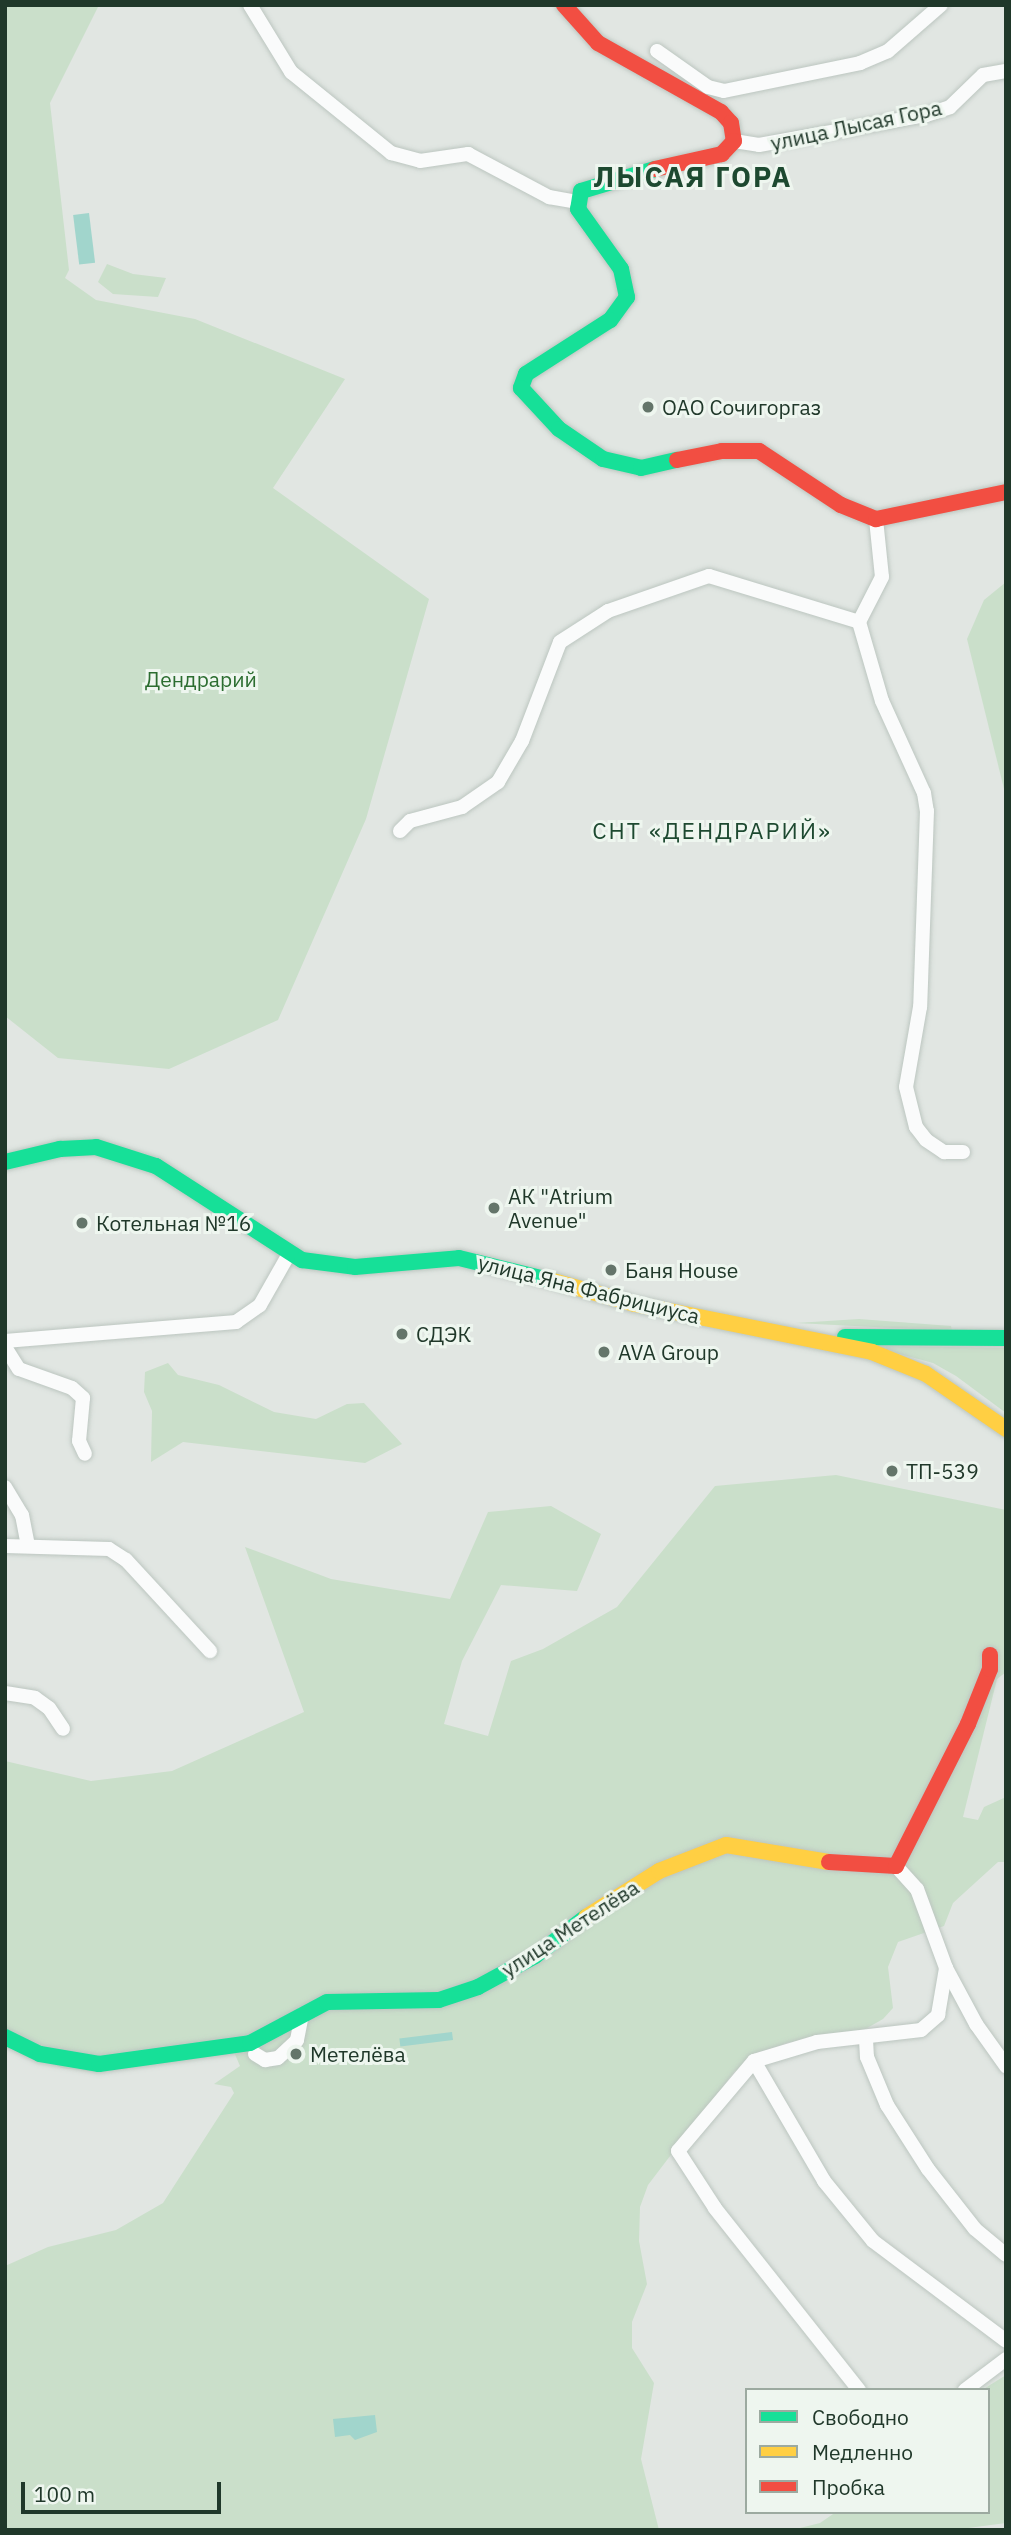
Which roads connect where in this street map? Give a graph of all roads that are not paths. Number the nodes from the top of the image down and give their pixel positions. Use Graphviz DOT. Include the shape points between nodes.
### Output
graph roads {
  1 [pos="250,5"];
  2 [pos="564,5"];
  3 [pos="941,5"];
  4 [pos="657,51"];
  5 [pos="1006,71"];
  6 [pos="734,141"];
  7 [pos="577,202"];
  8 [pos="1006,492"];
  9 [pos="876,519"];
  10 [pos="859,622"];
  11 [pos="400,831"];
  12 [pos="962,1152"];
  13 [pos="5,1162"];
  14 [pos="289,1254"];
  15 [pos="806,1336"];
  16 [pos="1006,1338"];
  17 [pos="5,1341"];
  18 [pos="5,1347"];
  19 [pos="1006,1429"];
  20 [pos="85,1454"];
  21 [pos="5,1488"];
  22 [pos="28,1545"];
  23 [pos="5,1546"];
  24 [pos="210,1651"];
  25 [pos="990,1655"];
  26 [pos="5,1693"];
  27 [pos="63,1729"];
  28 [pos="896,1866"];
  29 [pos="946,1968"];
  30 [pos="302,2014"];
  31 [pos="5,2037"];
  32 [pos="866,2039"];
  33 [pos="252,2048"];
  34 [pos="754,2061"];
  35 [pos="1006,2066"];
  36 [pos="1006,2255"];
  37 [pos="1006,2341"];
  38 [pos="1006,2359"];
  39 [pos="857,2388"];
  40 [pos="968,2388"];
  1 -- 7 [label="street" via="291,72 391,152 420,161 468,154 549,197"];
  2 -- 6 [label="street" via="598,43 722,112 731,123"];
  3 -- 4 [label="street" via="888,51 860,63 724,91 708,87"];
  5 -- 6 [label="street, улица Лысая Гора" via="983,75 950,107 926,115 759,145"];
  6 -- 7 [label="street" via="722,154 587,187"];
  7 -- 9 [label="street" via="621,269 628,297 610,320 522,380 523,393 559,429 603,459 625,467 641,468 722,451 759,451 841,505"];
  8 -- 9 [label="street"];
  9 -- 10 [label="street" via="883,577"];
  10 -- 11 [label="street" via="709,576 608,611 560,642 522,741 498,782 462,807 410,821"];
  10 -- 12 [label="street" via="882,701 928,810 920,1007 906,1087 909,1107 926,1140 944,1152"];
  13 -- 14 [label="street, улица Яна Фабрициуса" via="60,1149 96,1147 128,1154 219,1202"];
  14 -- 15 [label="street, улица Яна Фабрициуса" via="316,1263 355,1267 459,1258 635,1304"];
  14 -- 17 [label="street" via="261,1305 229,1324"];
  15 -- 16 [label="street, улица Яна Фабрициуса"];
  15 -- 19 [label="street, улица Яна Фабрициуса" via="872,1352 926,1374"];
  18 -- 20 [label="street" via="19,1369 72,1388 83,1398 79,1441"];
  21 -- 22 [label="street" via="22,1515"];
  22 -- 23 [label="street"];
  22 -- 24 [label="street" via="98,1546 118,1554"];
  25 -- 28 [label="street" via="990,1669 968,1724"];
  26 -- 27 [label="street" via="34,1698 49,1708"];
  28 -- 29 [label="street" via="917,1889"];
  28 -- 30 [label="street, улица Метелёва" via="802,1861 740,1846 714,1848 659,1871 610,1899 535,1955 478,1987 439,2000 327,2002"];
  29 -- 32 [label="street" via="940,2007 932,2022 921,2030"];
  29 -- 35 [label="street" via="976,2024"];
  30 -- 33 [label="street, улица Метелёва"];
  30 -- 33 [label="street" via="297,2040 278,2059 265,2060"];
  31 -- 33 [label="street" via="53,2058 99,2064"];
  32 -- 34 [label="street" via="817,2042"];
  32 -- 36 [label="street" via="867,2057 887,2105 951,2202"];
  34 -- 37 [label="street" via="824,2181 873,2241"];
  34 -- 39 [label="street" via="678,2151 715,2208"];
  38 -- 40 [label="street"];
}
